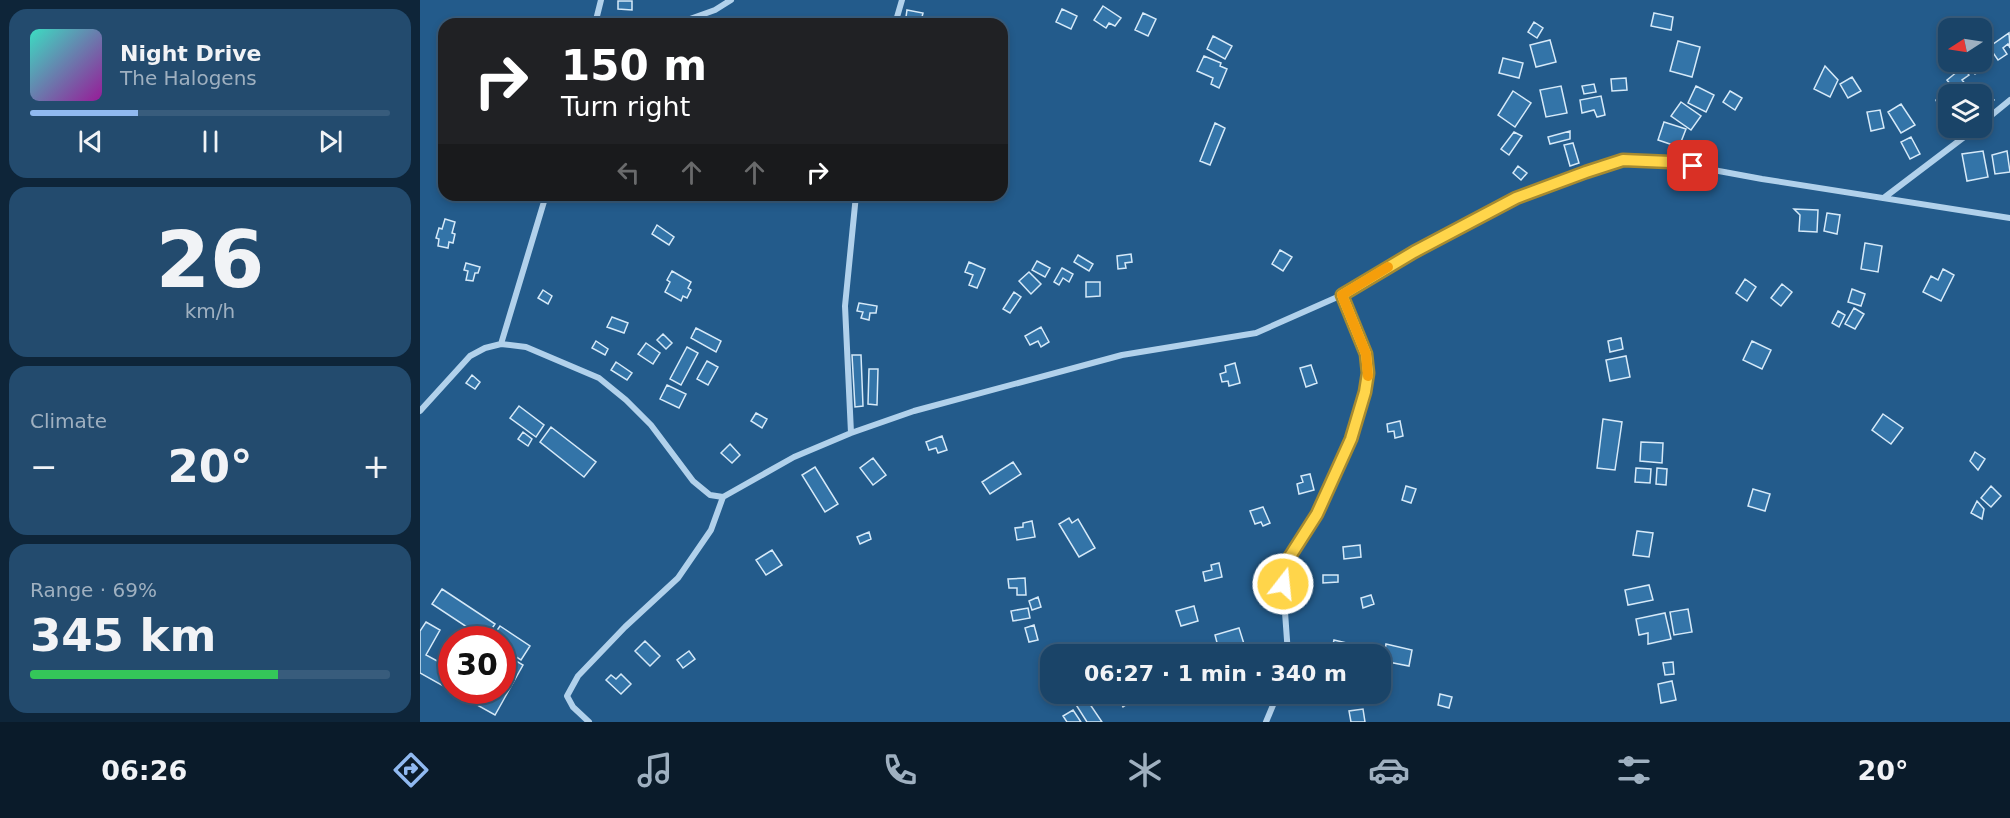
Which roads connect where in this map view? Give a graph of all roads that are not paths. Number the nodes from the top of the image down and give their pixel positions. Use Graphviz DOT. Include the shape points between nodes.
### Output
graph roads {
  1 [pos="601,0"];
  2 [pos="731,0"];
  3 [pos="902,0"];
  4 [pos="596,18"];
  5 [pos="693,18"];
  6 [pos="897,18"];
  7 [pos="2010,100"];
  8 [pos="1992,115"];
  9 [pos="1963,138"];
  10 [pos="1885,197"];
  11 [pos="544,201"];
  12 [pos="855,201"];
  13 [pos="2010,218"];
  14 [pos="1342,295"];
  15 [pos="501,344"];
  16 [pos="420,411"];
  17 [pos="851,433"];
  18 [pos="723,497"];
  19 [pos="1287,644"];
  20 [pos="1273,704"];
  21 [pos="589,722"];
  22 [pos="1266,722"];
  1 -- 4 [label="street"];
  2 -- 5 [label="street"];
  3 -- 6 [label="street"];
  7 -- 8 [label="street"];
  9 -- 10 [label="street"];
  10 -- 13 [label="street"];
  10 -- 14 [label="street" via="1670,162 1623,160 1516,198"];
  11 -- 15 [label="street"];
  12 -- 17 [label="street" via="845,306"];
  14 -- 17 [label="street" via="1256,333 1122,355 914,411"];
  14 -- 19 [label="street" via="1366,354 1368,373 1351,439 1317,514 1287,561 1283,584"];
  15 -- 16 [label="street" via="470,356"];
  15 -- 18 [label="street" via="526,347 599,378 651,425 693,481 710,495"];
  17 -- 18 [label="street" via="794,457"];
  18 -- 21 [label="street" via="711,530 678,578 578,676 567,696"];
  20 -- 22 [label="street"];
}
